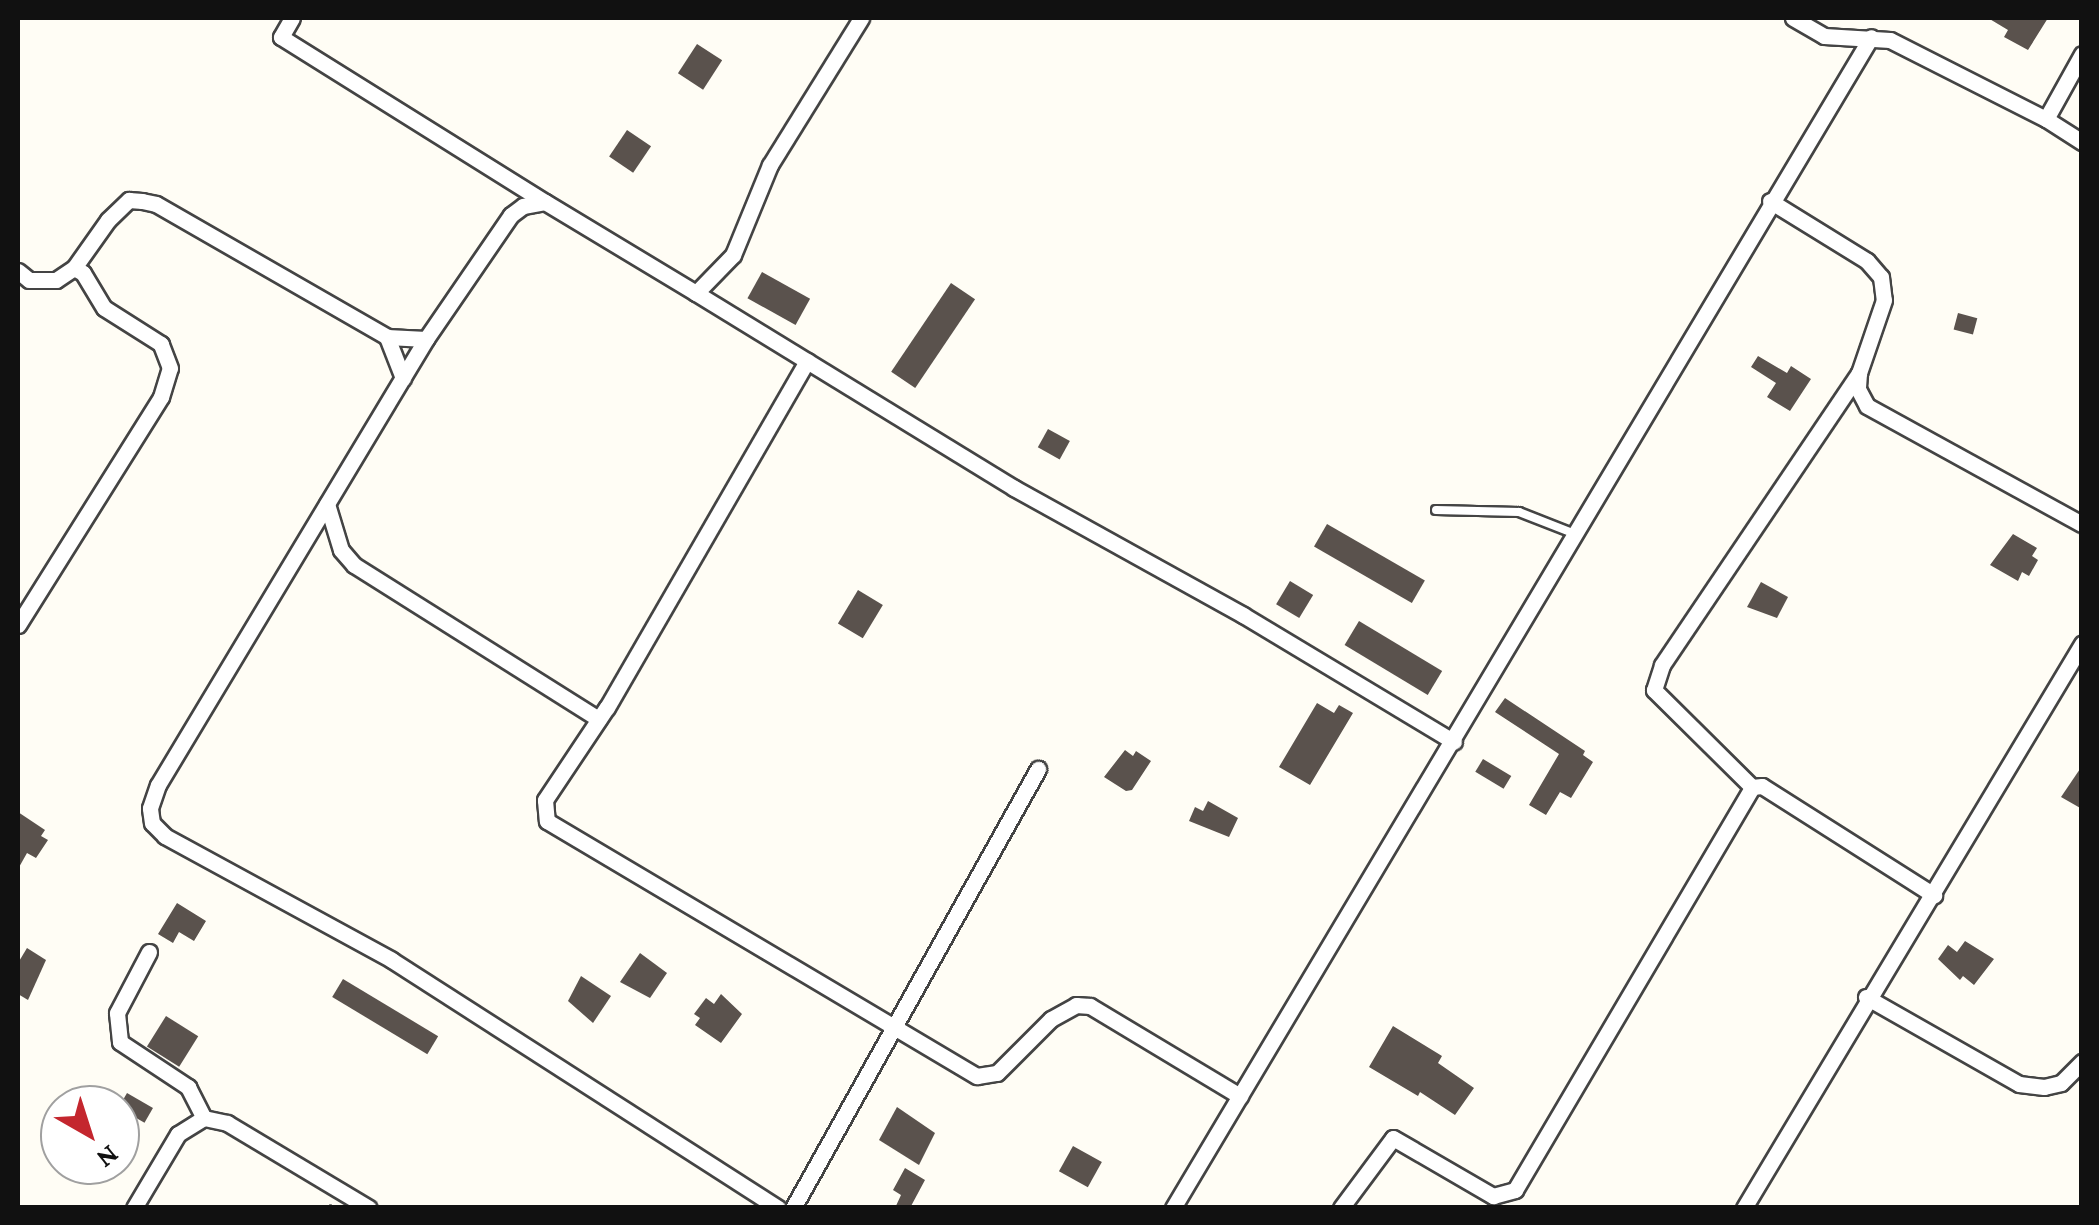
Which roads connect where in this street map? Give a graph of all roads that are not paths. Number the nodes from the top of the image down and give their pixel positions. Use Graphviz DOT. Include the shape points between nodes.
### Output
graph roads {
  1 [pos="292,18"];
  2 [pos="861,18"];
  3 [pos="1793,18"];
  4 [pos="1871,37"];
  5 [pos="2082,54"];
  6 [pos="2046,119"];
  7 [pos="2082,142"];
  8 [pos="545,202"];
  9 [pos="1770,202"];
  10 [pos="74,268"];
  11 [pos="18,271"];
  12 [pos="696,293"];
  13 [pos="387,337"];
  14 [pos="426,339"];
  15 [pos="807,360"];
  16 [pos="1859,373"];
  17 [pos="403,378"];
  18 [pos="327,504"];
  19 [pos="1436,510"];
  20 [pos="2082,524"];
  21 [pos="1575,534"];
  22 [pos="18,625"];
  23 [pos="2082,644"];
  24 [pos="599,718"];
  25 [pos="1454,742"];
  26 [pos="1038,769"];
  27 [pos="1752,786"];
  28 [pos="1934,894"];
  29 [pos="149,952"];
  30 [pos="1866,997"];
  31 [pos="892,1029"];
  32 [pos="2082,1062"];
  33 [pos="1240,1096"];
  34 [pos="204,1118"];
  35 [pos="134,1208"];
  36 [pos="369,1208"];
  37 [pos="778,1208"];
  38 [pos="792,1208"];
  39 [pos="1174,1208"];
  40 [pos="1341,1208"];
  41 [pos="1744,1208"];
  1 -- 8 [label="street" via="281,38"];
  2 -- 12 [label="street" via="770,166 733,255"];
  3 -- 4 [label="street" via="1824,36"];
  4 -- 6 [label="street" via="1890,40"];
  4 -- 9 [label="street"];
  5 -- 6 [label="street"];
  6 -- 7 [label="street"];
  8 -- 12 [label="street"];
  8 -- 14 [label="street" via="510,215"];
  9 -- 16 [label="street" via="1867,262 1881,278 1884,300"];
  9 -- 21 [label="street"];
  10 -- 11 [label="street" via="56,280 30,280"];
  10 -- 13 [label="street" via="128,200 156,204"];
  10 -- 22 [label="street" via="104,308 161,344 170,368 161,398"];
  12 -- 15 [label="street"];
  13 -- 14 [label="street"];
  13 -- 17 [label="street"];
  14 -- 17 [label="street"];
  15 -- 24 [label="street"];
  15 -- 25 [label="street"];
  16 -- 20 [label="street" via="1867,406"];
  16 -- 27 [label="street" via="1662,665 1654,690"];
  17 -- 18 [label="street"];
  18 -- 24 [label="street" via="341,550 354,565"];
  18 -- 37 [label="street" via="158,785 152,823 392,960"];
  19 -- 21 [label="lane" via="1520,512"];
  21 -- 25 [label="street"];
  23 -- 28 [label="street"];
  24 -- 31 [label="street" via="545,800 547,821"];
  25 -- 33 [label="street"];
  26 -- 31 [label="street"];
  27 -- 28 [label="street" via="1762,786"];
  27 -- 40 [label="street" via="1515,1190 1493,1196 1393,1138"];
  28 -- 30 [label="street"];
  29 -- 34 [label="street" via="117,1013 120,1042 188,1086"];
  30 -- 32 [label="street" via="2019,1084 2061,1083"];
  30 -- 41 [label="street"];
  31 -- 33 [label="street" via="986,1076 1051,1019 1076,1005 1090,1006"];
  31 -- 38 [label="street"];
  33 -- 39 [label="street"];
  34 -- 35 [label="street" via="178,1134"];
  34 -- 36 [label="street" via="228,1123"];
}
